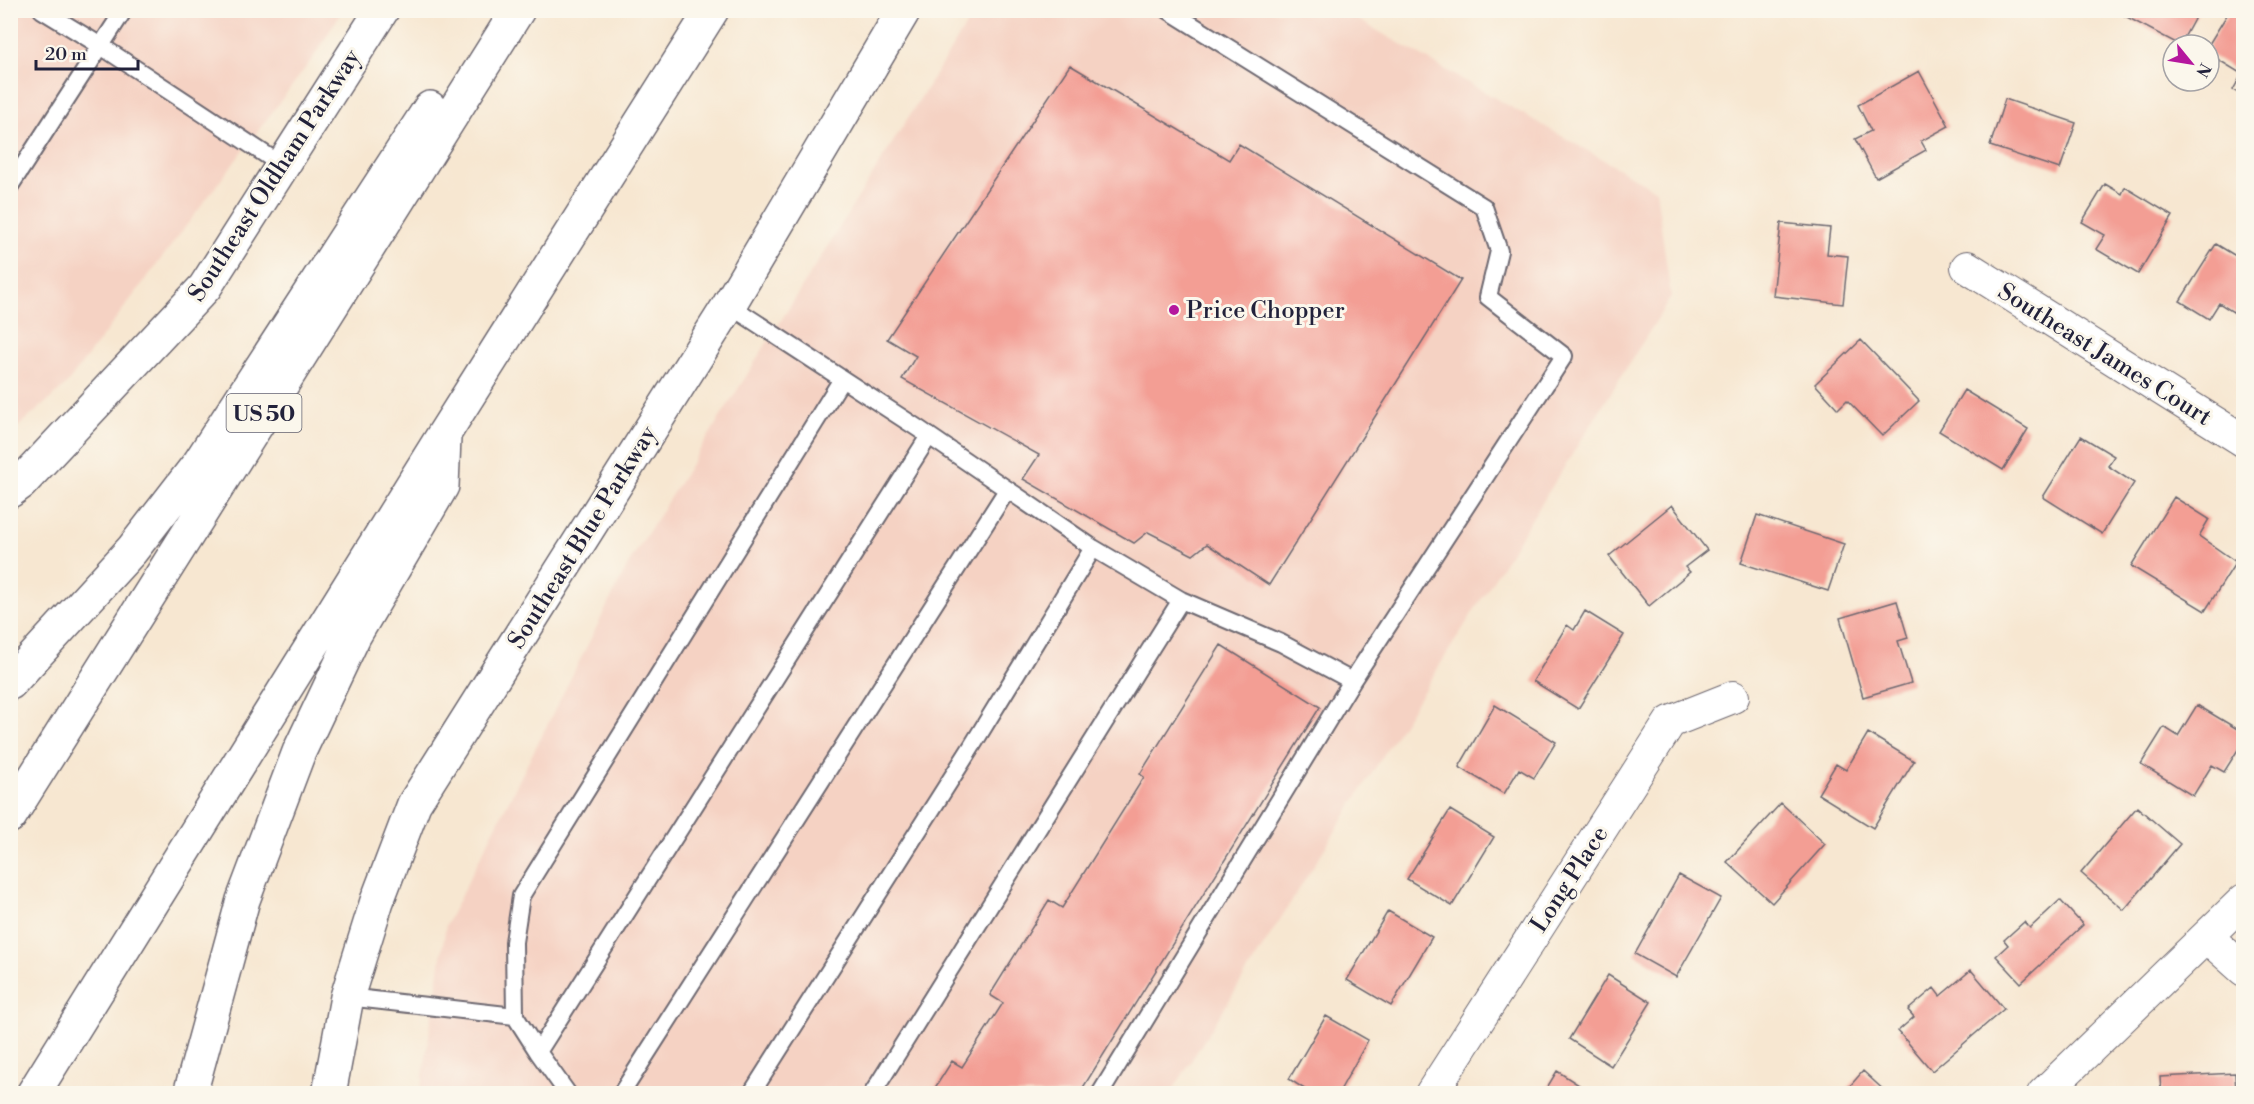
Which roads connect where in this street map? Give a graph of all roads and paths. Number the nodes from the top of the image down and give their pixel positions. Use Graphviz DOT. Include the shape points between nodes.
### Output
graph roads {
  1 [pos="42,10"];
  2 [pos="124,10"];
  3 [pos="382,10"];
  4 [pos="494,10"];
  5 [pos="518,10"];
  6 [pos="712,10"];
  7 [pos="904,10"];
  8 [pos="1168,10"];
  9 [pos="101,46"];
  10 [pos="283,166"];
  11 [pos="10,186"];
  12 [pos="1967,267"];
  13 [pos="729,305"];
  14 [pos="842,379"];
  15 [pos="444,434"];
  16 [pos="929,436"];
  17 [pos="2244,441"];
  18 [pos="1007,490"];
  19 [pos="10,491"];
  20 [pos="1093,548"];
  21 [pos="1181,600"];
  22 [pos="1352,681"];
  23 [pos="10,683"];
  24 [pos="1732,697"];
  25 [pos="10,816"];
  26 [pos="2244,900"];
  27 [pos="2207,937"];
  28 [pos="2244,970"];
  29 [pos="347,997"];
  30 [pos="515,1016"];
  31 [pos="538,1052"];
  32 [pos="33,1094"];
  33 [pos="190,1094"];
  34 [pos="329,1094"];
  35 [pos="568,1094"];
  36 [pos="621,1094"];
  37 [pos="751,1094"];
  38 [pos="872,1094"];
  39 [pos="1100,1094"];
  40 [pos="1431,1094"];
  41 [pos="2043,1094"];
  1 -- 9 [label="lane"];
  2 -- 9 [label="lane"];
  3 -- 10 [label="main road, Southeast Oldham Parkway"];
  4 -- 23 [label="main road" via="200,462 132,550"];
  5 -- 25 [label="main road, US 50"];
  6 -- 15 [label="main road"];
  7 -- 13 [label="main road, Southeast Blue Parkway"];
  8 -- 22 [label="lane" via="1484,207 1499,251 1488,297 1564,356"];
  9 -- 10 [label="lane"];
  9 -- 11 [label="lane"];
  10 -- 19 [label="main road, Southeast Oldham Parkway" via="206,287"];
  12 -- 17 [label="street, Southeast James Court"];
  13 -- 14 [label="lane"];
  13 -- 29 [label="main road, Southeast Blue Parkway" via="414,804 377,901"];
  14 -- 16 [label="lane"];
  14 -- 30 [label="lane" via="521,896 514,942"];
  15 -- 32 [label="main road"];
  15 -- 33 [label="main road" via="442,486 354,636 299,752 243,900"];
  16 -- 18 [label="lane"];
  16 -- 31 [label="lane"];
  18 -- 20 [label="lane"];
  18 -- 36 [label="lane"];
  20 -- 21 [label="lane"];
  20 -- 37 [label="lane"];
  21 -- 22 [label="lane" via="1281,643"];
  21 -- 38 [label="lane"];
  22 -- 39 [label="lane"];
  24 -- 40 [label="street, Long Place" via="1670,722"];
  26 -- 27 [label="street"];
  27 -- 28 [label="street"];
  27 -- 41 [label="street"];
  29 -- 30 [label="lane"];
  29 -- 34 [label="main road, Southeast Blue Parkway"];
  30 -- 31 [label="lane"];
  31 -- 35 [label="lane"];
}
